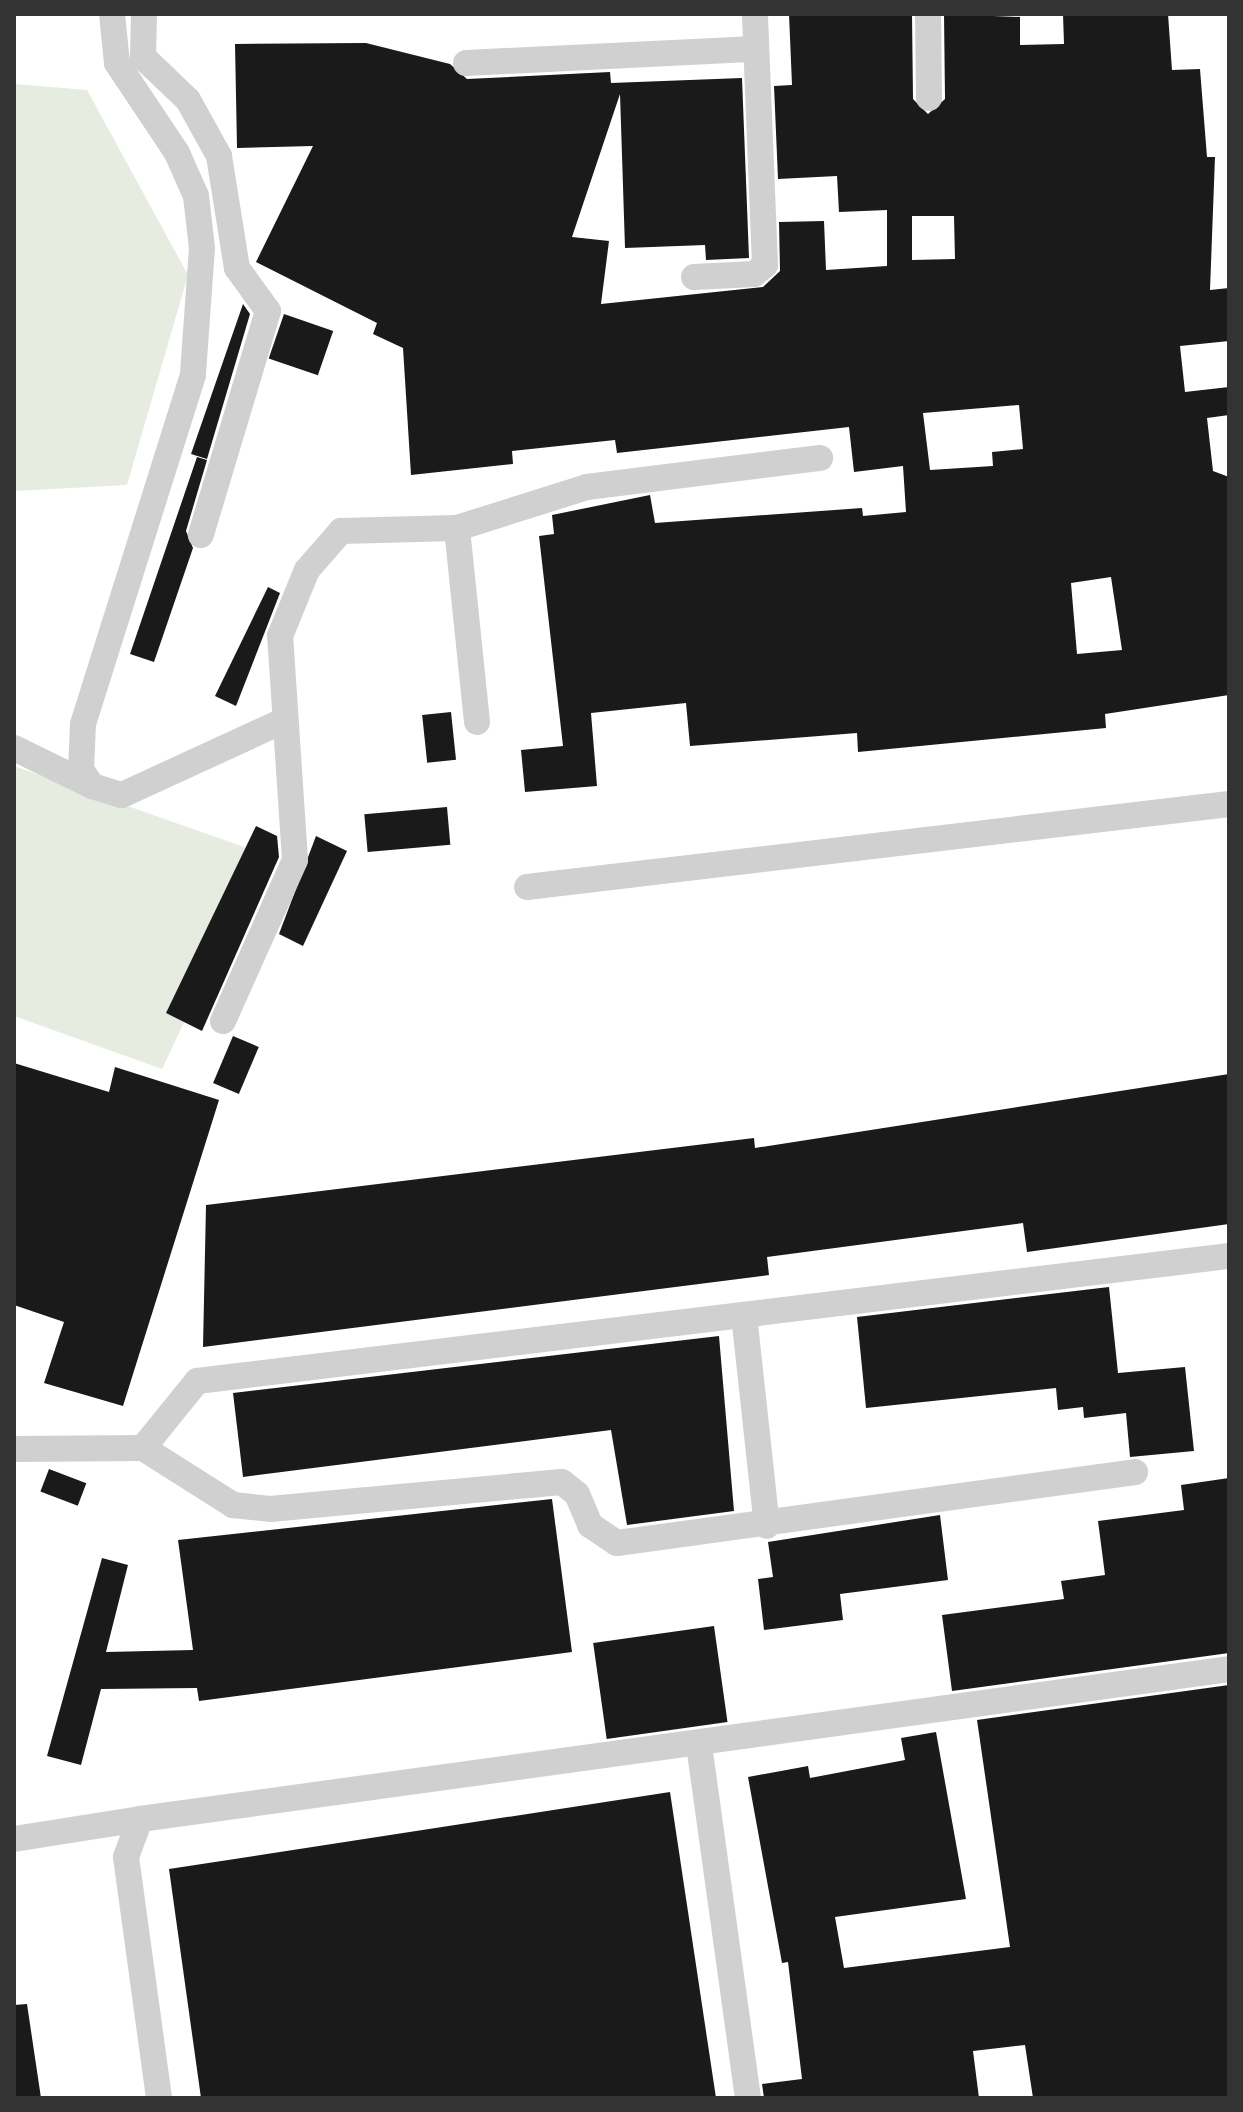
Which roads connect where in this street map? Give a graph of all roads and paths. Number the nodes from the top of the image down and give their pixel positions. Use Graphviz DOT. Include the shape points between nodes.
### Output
graph roads {
  1 [pos="112,14"];
  2 [pos="144,14"];
  3 [pos="755,14"];
  4 [pos="928,14"];
  5 [pos="755,49"];
  6 [pos="466,63"];
  7 [pos="929,98"];
  8 [pos="694,277"];
  9 [pos="820,458"];
  10 [pos="457,528"];
  11 [pos="201,535"];
  12 [pos="285,720"];
  13 [pos="477,722"];
  14 [pos="14,748"];
  15 [pos="92,786"];
  16 [pos="1229,804"];
  17 [pos="527,887"];
  18 [pos="223,1021"];
  19 [pos="1229,1256"];
  20 [pos="744,1315"];
  21 [pos="143,1448"];
  22 [pos="14,1449"];
  23 [pos="1135,1472"];
  24 [pos="767,1526"];
  25 [pos="1229,1669"];
  26 [pos="699,1745"];
  27 [pos="140,1819"];
  28 [pos="14,1839"];
  29 [pos="159,2098"];
  30 [pos="748,2098"];
  1 -- 15 [label="street" via="117,63 177,153 196,196 202,248 193,375 83,724 81,770"];
  2 -- 11 [label="street" via="143,57 188,100 219,156 237,268 268,311"];
  3 -- 5 [label="street"];
  4 -- 7 [label="street"];
  5 -- 6 [label="street"];
  5 -- 8 [label="street" via="765,265 754,274"];
  9 -- 10 [label="street" via="587,487"];
  10 -- 12 [label="street" via="341,531 307,570 280,636"];
  10 -- 13 [label="street"];
  12 -- 15 [label="street" via="122,795"];
  12 -- 18 [label="street" via="295,860"];
  14 -- 15 [label="street"];
  16 -- 17 [label="street"];
  19 -- 20 [label="street"];
  20 -- 21 [label="street" via="197,1381"];
  20 -- 24 [label="street"];
  21 -- 22 [label="street"];
  21 -- 24 [label="street" via="233,1505 270,1509 562,1482 577,1494 590,1525 617,1543"];
  23 -- 24 [label="street"];
  25 -- 26 [label="street"];
  26 -- 27 [label="street"];
  26 -- 30 [label="street"];
  27 -- 28 [label="street"];
  27 -- 29 [label="street" via="126,1857"];
}
